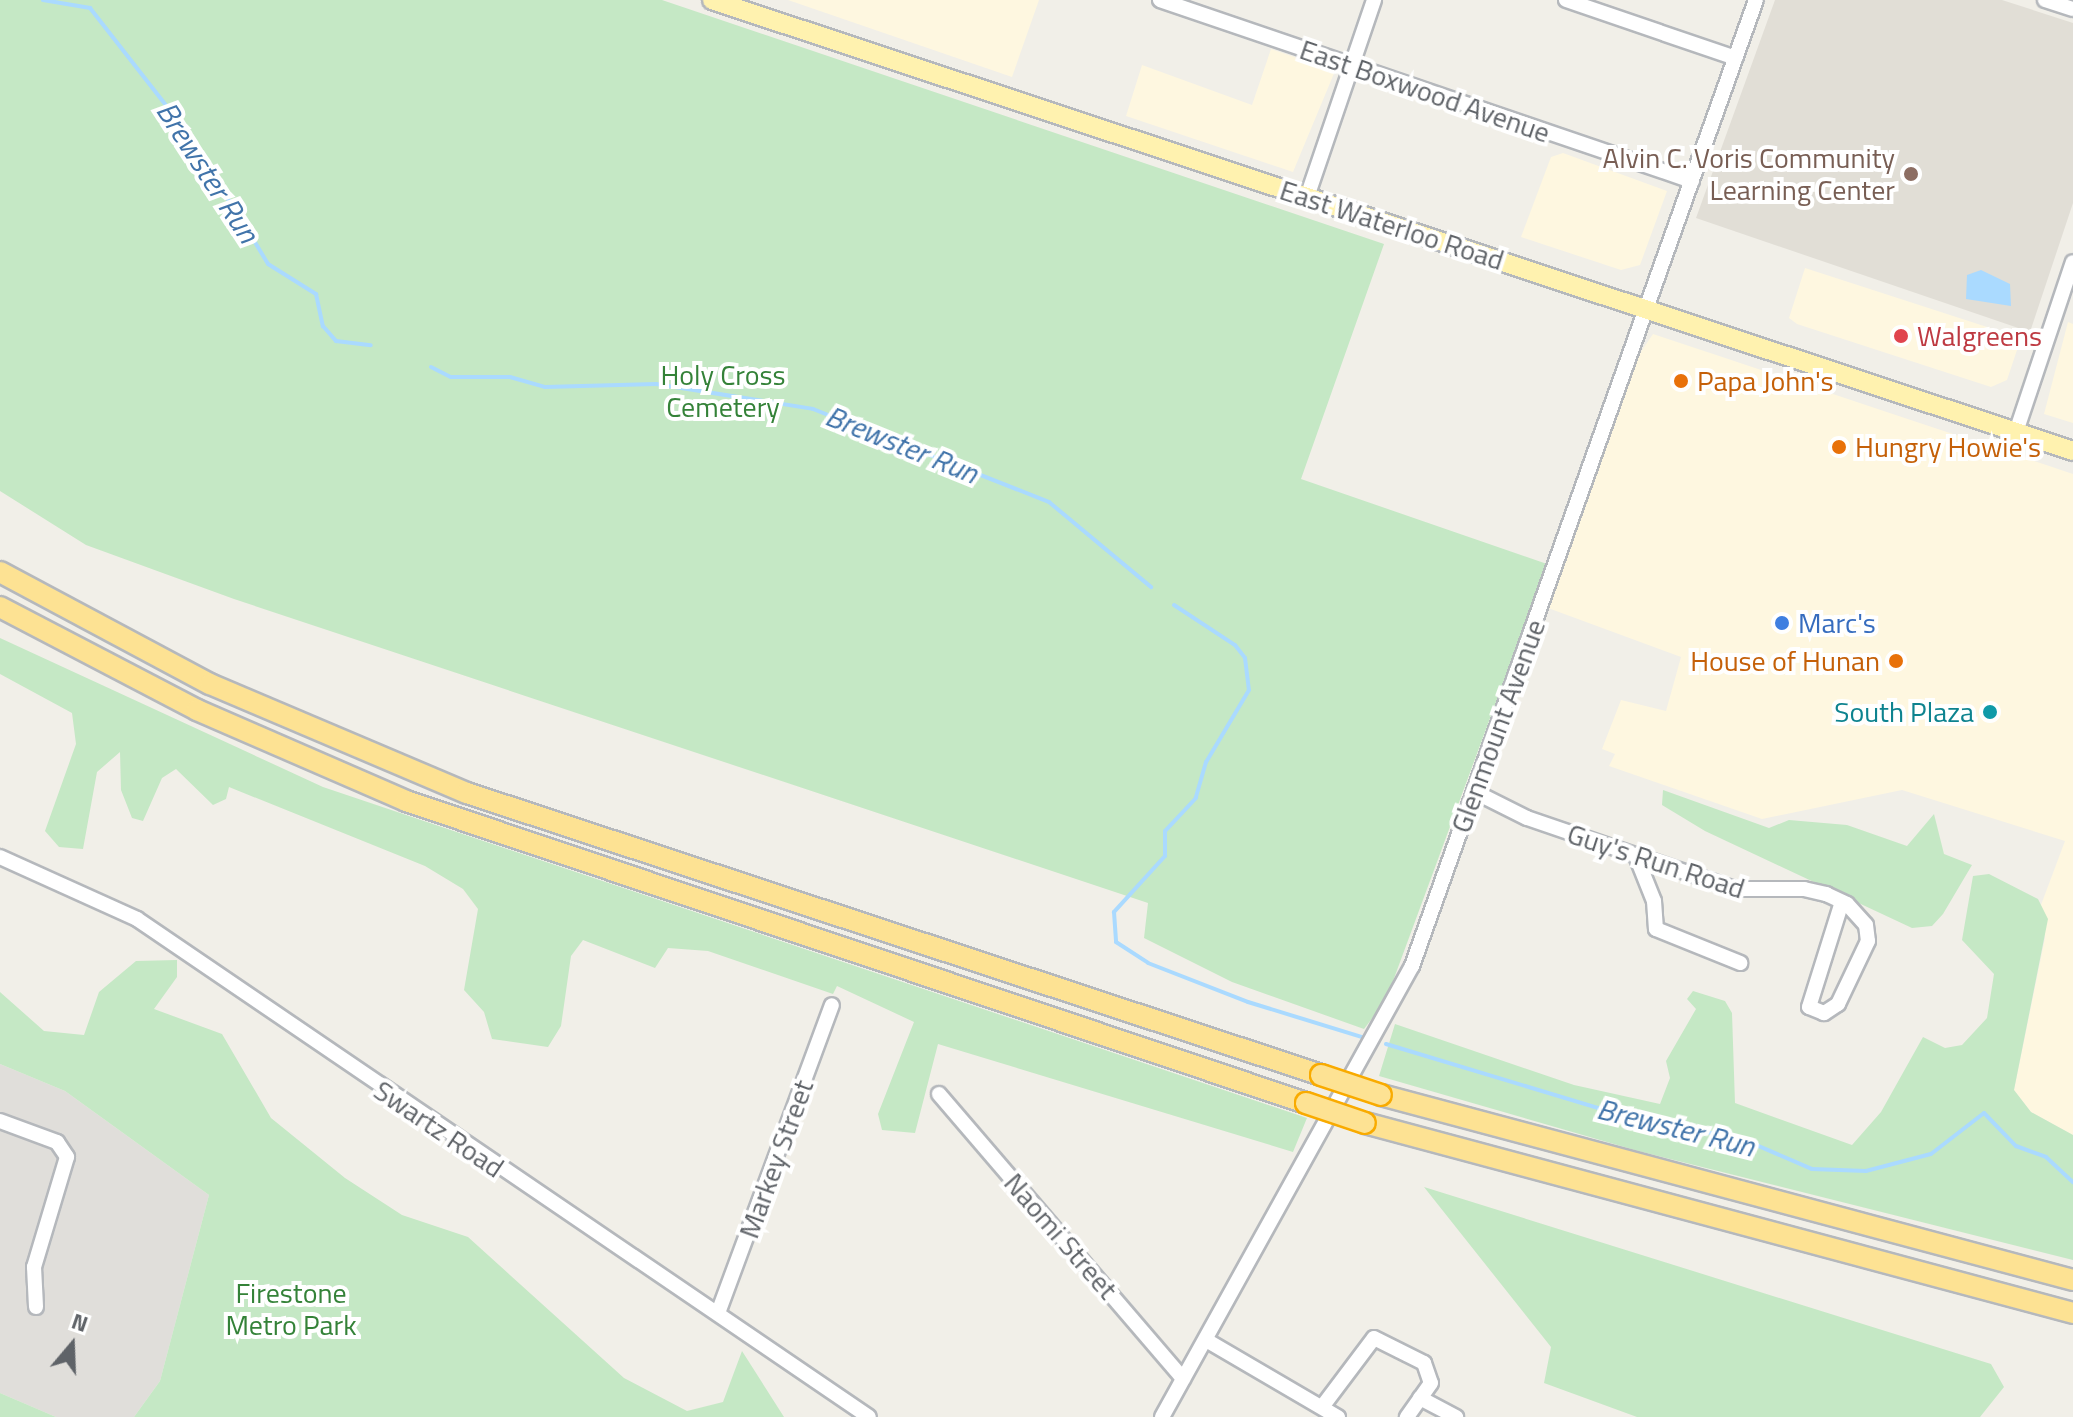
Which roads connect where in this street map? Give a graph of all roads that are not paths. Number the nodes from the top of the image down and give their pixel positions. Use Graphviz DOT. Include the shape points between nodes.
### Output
graph roads {
  1 [pos="712,0"];
  2 [pos="1160,0"];
  3 [pos="1374,0"];
  4 [pos="1566,0"];
  5 [pos="1756,0"];
  6 [pos="2045,0"];
  7 [pos="2073,9"];
  8 [pos="1735,58"];
  9 [pos="1352,67"];
  10 [pos="1692,181"];
  11 [pos="1307,197"];
  12 [pos="2073,262"];
  13 [pos="1647,309"];
  14 [pos="2016,432"];
  15 [pos="2073,451"];
  16 [pos="0,572"];
  17 [pos="0,607"];
  18 [pos="1475,792"];
  19 [pos="1636,856"];
  20 [pos="0,857"];
  21 [pos="1842,902"];
  22 [pos="1740,963"];
  23 [pos="832,1005"];
  24 [pos="939,1094"];
  25 [pos="0,1121"];
  26 [pos="2073,1280"];
  27 [pos="36,1307"];
  28 [pos="718,1313"];
  29 [pos="2073,1313"];
  30 [pos="1206,1340"];
  31 [pos="1183,1379"];
  32 [pos="1420,1398"];
  33 [pos="1322,1407"];
  34 [pos="869,1417"];
  35 [pos="1162,1417"];
  36 [pos="1338,1417"];
  37 [pos="1407,1417"];
  38 [pos="1456,1417"];
  1 -- 11 [label="main road, East Waterloo Road"];
  2 -- 9 [label="street, East Boxwood Avenue"];
  3 -- 9 [label="street"];
  4 -- 8 [label="street"];
  5 -- 8 [label="street, Glenmount Avenue"];
  6 -- 7 [label="street"];
  8 -- 10 [label="street, Glenmount Avenue"];
  9 -- 10 [label="street, East Boxwood Avenue"];
  9 -- 11 [label="street"];
  10 -- 13 [label="street, Glenmount Avenue"];
  11 -- 13 [label="main road, East Waterloo Road"];
  12 -- 14 [label="street"];
  13 -- 14 [label="main road, East Waterloo Road"];
  13 -- 18 [label="street, Glenmount Avenue"];
  14 -- 15 [label="main road, East Waterloo Road"];
  16 -- 26 [label="highway, bridge" via="210,684 467,793 1381,1095"];
  17 -- 29 [label="highway, bridge" via="197,710 406,801 1365,1123"];
  18 -- 19 [label="street, Guy's Run Road"];
  18 -- 30 [label="street, Glenmount Avenue" via="1424,936 1384,1026"];
  19 -- 21 [label="street, Guy's Run Road" via="1756,894 1804,889"];
  19 -- 22 [label="street" via="1654,901 1656,929"];
  20 -- 28 [label="street, Swartz Road" via="137,919"];
  21 -- 21 [label="street" via="1860,915 1868,941 1838,1004 1824,1013 1809,1007"];
  23 -- 28 [label="street, Markey Street"];
  24 -- 31 [label="street, Naomi Street"];
  25 -- 27 [label="street" via="57,1142 67,1157 34,1267"];
  28 -- 34 [label="street, Swartz Road"];
  30 -- 31 [label="street, Glenmount Avenue"];
  30 -- 33 [label="street"];
  31 -- 35 [label="street, Glenmount Avenue"];
  32 -- 33 [label="street" via="1431,1383 1424,1363 1374,1338"];
  32 -- 37 [label="street"];
  32 -- 38 [label="street"];
  33 -- 36 [label="street"];
}
